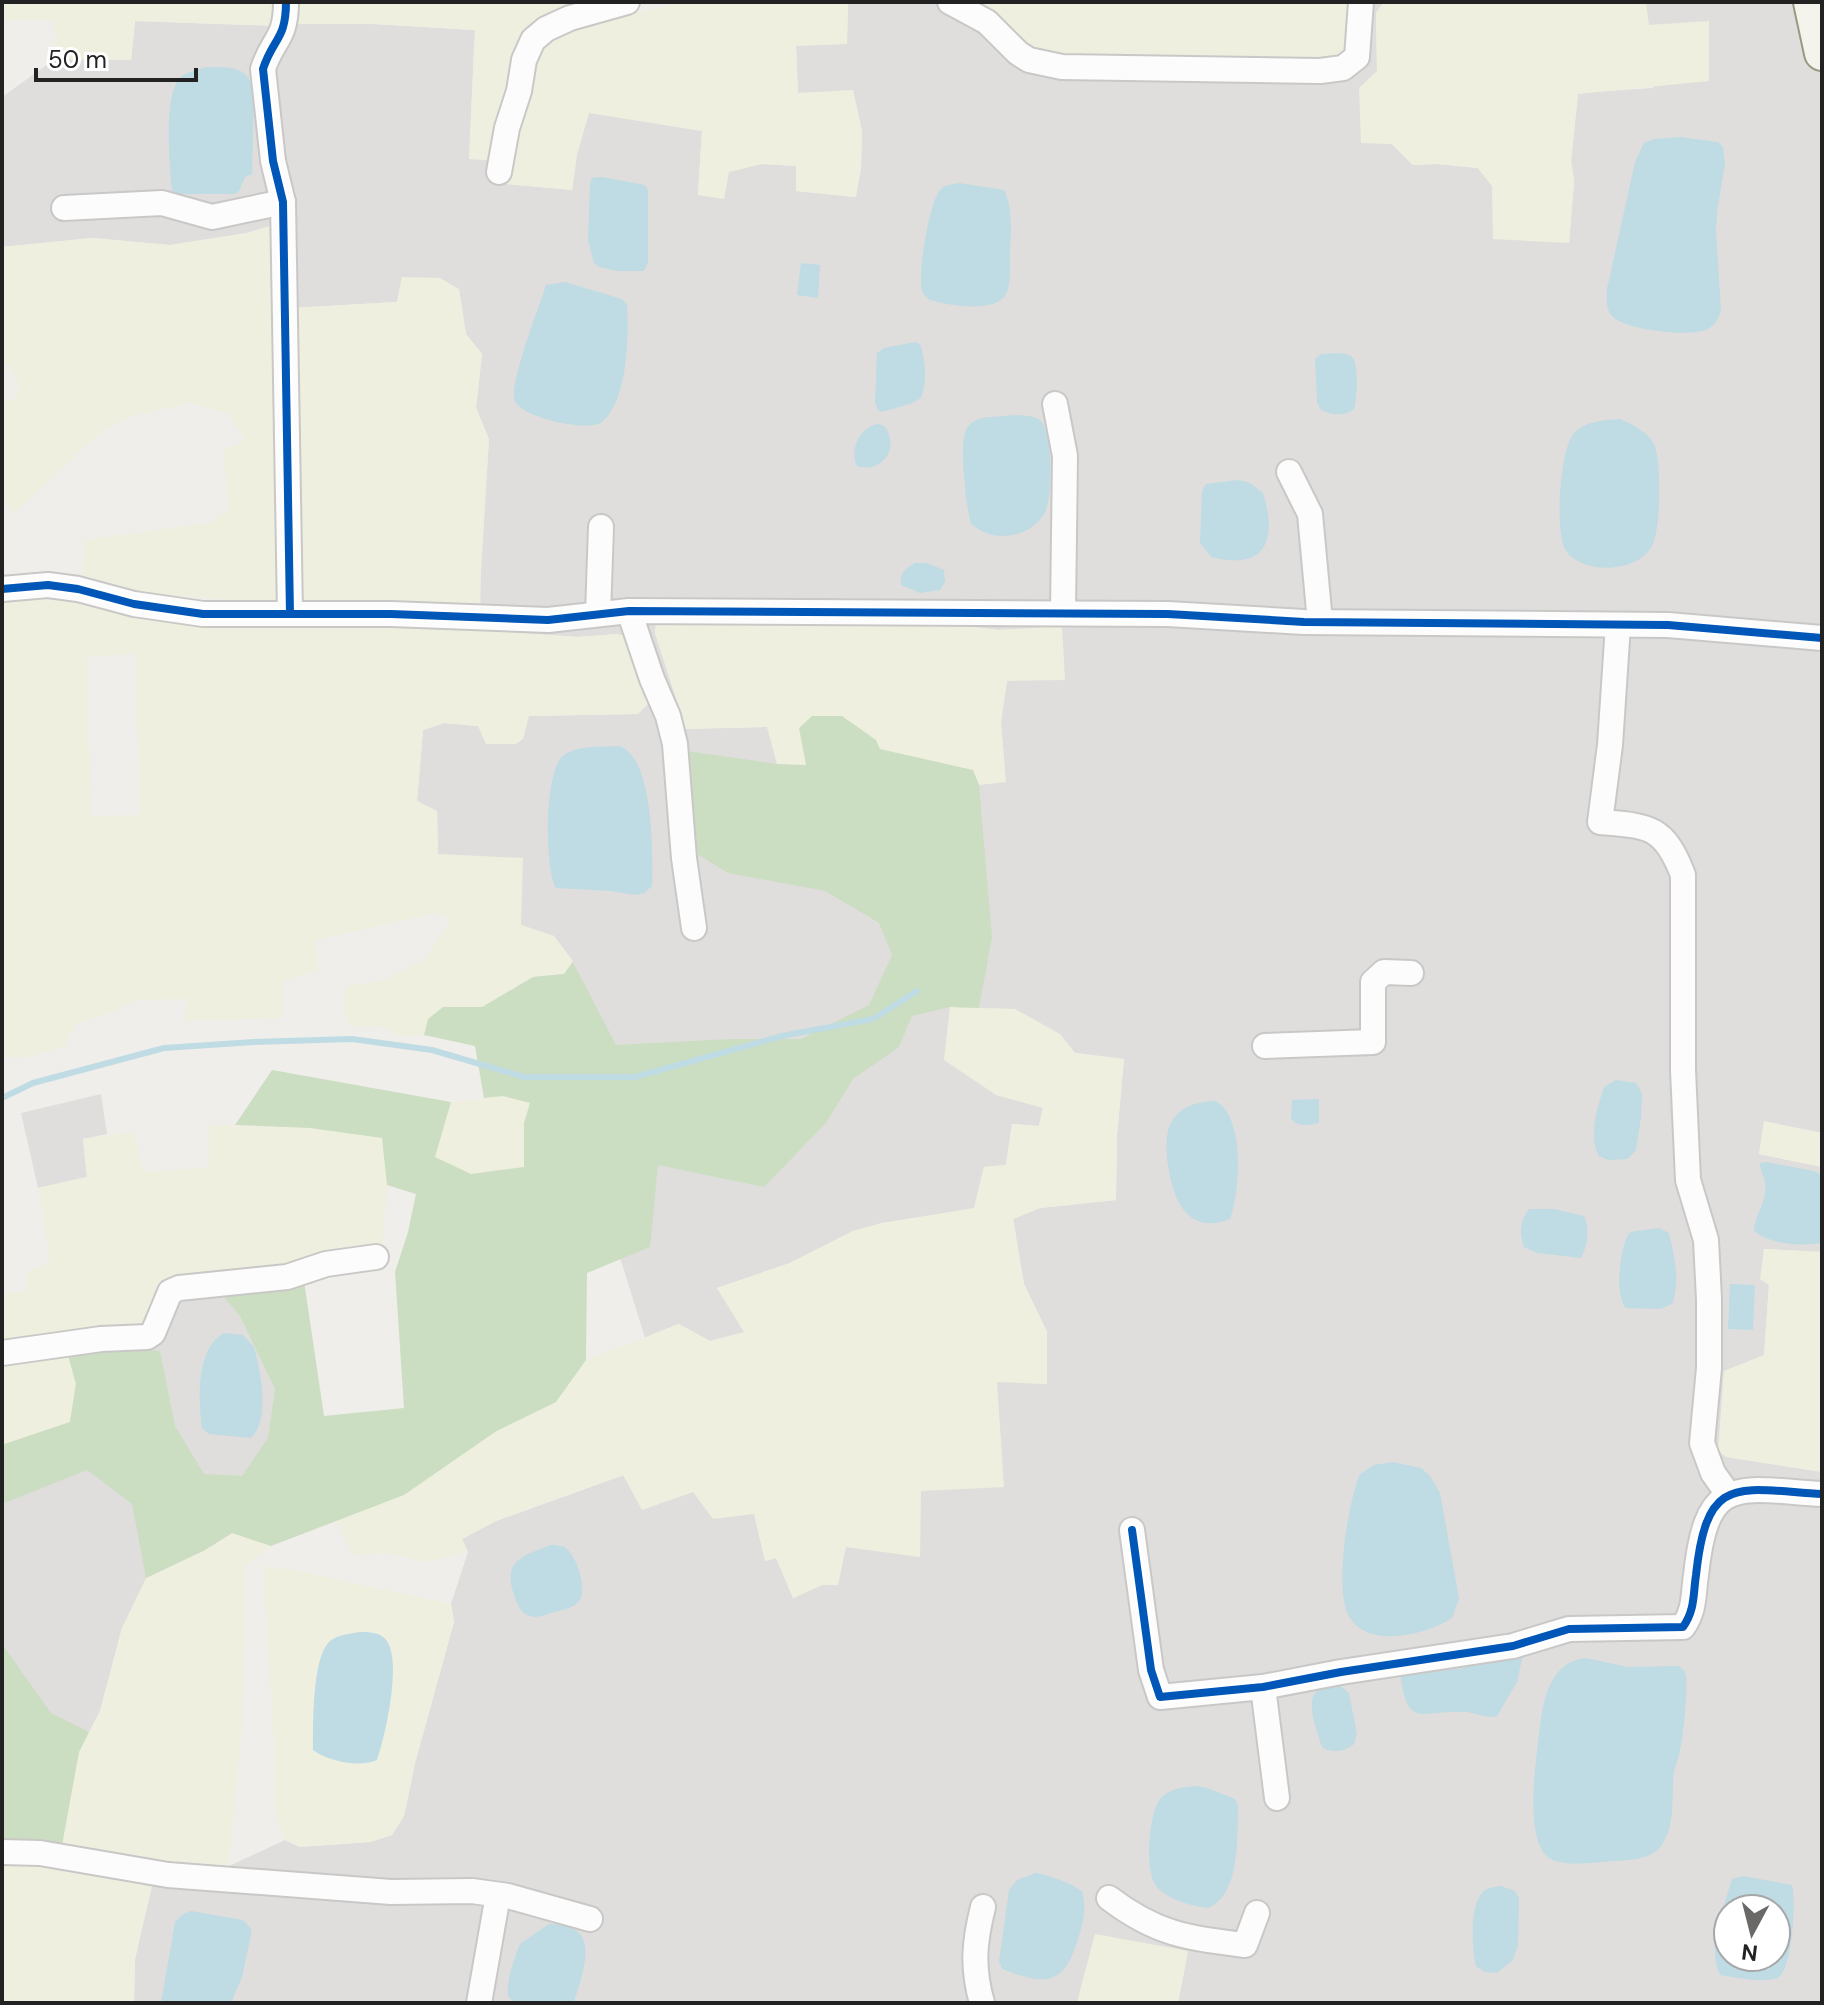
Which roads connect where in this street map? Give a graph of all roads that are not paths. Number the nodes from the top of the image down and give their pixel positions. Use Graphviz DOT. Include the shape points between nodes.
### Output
graph roads {
  1 [pos="286,2"];
  2 [pos="950,2"];
  3 [pos="1361,2"];
  4 [pos="1811,2"];
  5 [pos="620,3"];
  6 [pos="1822,53"];
  7 [pos="499,172"];
  8 [pos="283,202"];
  9 [pos="64,208"];
  10 [pos="1055,404"];
  11 [pos="1289,472"];
  12 [pos="601,527"];
  13 [pos="2,589"];
  14 [pos="629,611"];
  15 [pos="1063,613"];
  16 [pos="290,614"];
  17 [pos="598,614"];
  18 [pos="1320,622"];
  19 [pos="1618,625"];
  20 [pos="1822,638"];
  21 [pos="694,928"];
  22 [pos="1411,973"];
  23 [pos="1265,1046"];
  24 [pos="376,1257"];
  25 [pos="2,1353"];
  26 [pos="1728,1494"];
  27 [pos="1822,1494"];
  28 [pos="1132,1530"];
  29 [pos="1263,1687"];
  30 [pos="1277,1798"];
  31 [pos="2,1852"];
  32 [pos="498,1895"];
  33 [pos="1109,1898"];
  34 [pos="983,1907"];
  35 [pos="1257,1913"];
  36 [pos="590,1919"];
  37 [pos="479,2003"];
  38 [pos="982,2003"];
  1 -- 8 [label="street" via="282,36 263,69"];
  2 -- 3 [label="street" via="987,22 1018,53 1041,64 1320,71 1343,68 1357,57"];
  4 -- 6 [label="main road"];
  5 -- 7 [label="street" via="570,18 533,40"];
  8 -- 9 [label="street" via="212,217 162,203"];
  8 -- 16 [label="street"];
  10 -- 15 [label="street" via="1065,456"];
  11 -- 18 [label="street" via="1310,514"];
  12 -- 17 [label="street"];
  13 -- 16 [label="street" via="48,585 170,611"];
  14 -- 15 [label="street"];
  14 -- 17 [label="street"];
  14 -- 21 [label="street" via="675,744"];
  15 -- 18 [label="street"];
  16 -- 17 [label="street" via="534,620"];
  18 -- 19 [label="street"];
  19 -- 20 [label="street"];
  19 -- 26 [label="street" via="1600,822 1644,826 1663,839 1683,875 1688,1180 1706,1240 1709,1299 1702,1443"];
  22 -- 23 [label="street" via="1384,972 1373,982 1373,1042"];
  24 -- 25 [label="street" via="326,1264 287,1277 179,1288 170,1292 147,1337"];
  26 -- 27 [label="street"];
  26 -- 29 [label="street" via="1713,1509 1701,1534 1693,1614 1683,1627 1569,1629 1513,1646"];
  28 -- 29 [label="street" via="1151,1670 1160,1697"];
  29 -- 30 [label="street"];
  31 -- 32 [label="street" via="40,1853 168,1875"];
  32 -- 36 [label="street"];
  32 -- 37 [label="street"];
  33 -- 35 [label="street" via="1136,1918 1184,1937 1245,1945"];
  34 -- 38 [label="street" via="974,1977"];
}
